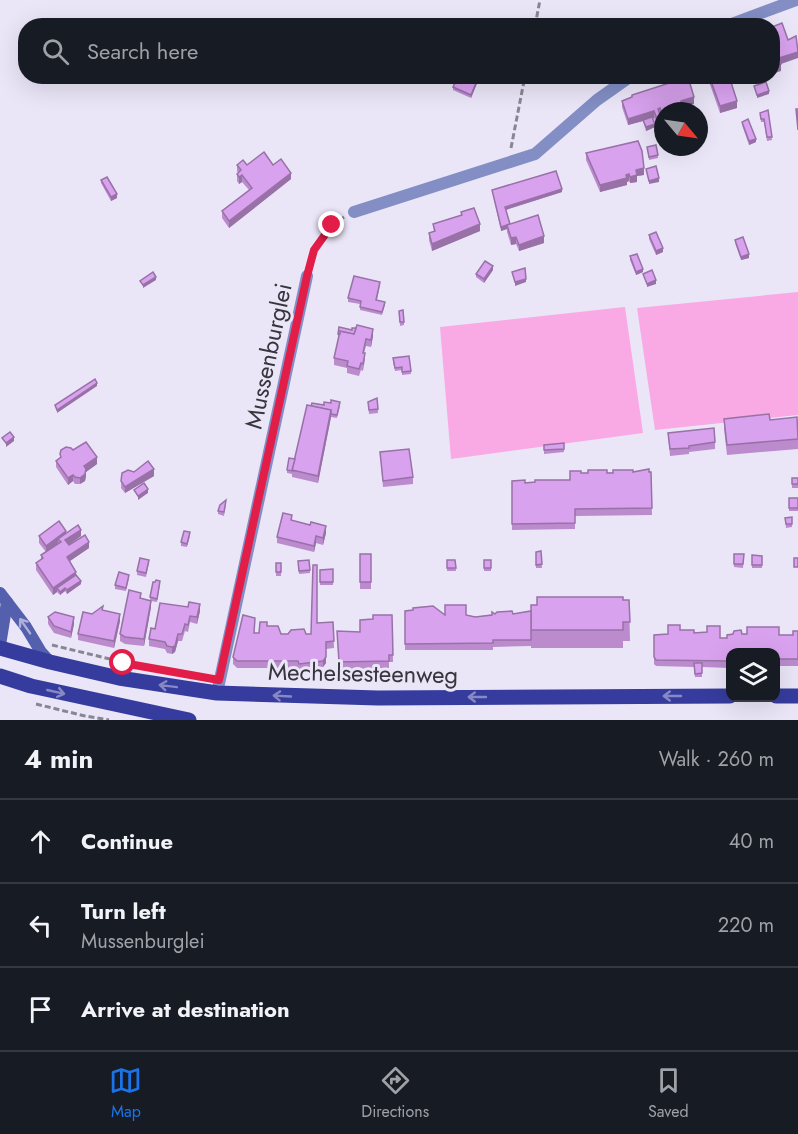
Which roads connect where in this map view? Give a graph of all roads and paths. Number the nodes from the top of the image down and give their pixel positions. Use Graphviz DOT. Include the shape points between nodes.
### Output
graph roads {
  1 [pos="540,0"];
  2 [pos="796,0"];
  3 [pos="537,18"];
  4 [pos="748,18"];
  5 [pos="523,84"];
  6 [pos="620,84"];
  7 [pos="509,161"];
  8 [pos="354,212"];
  9 [pos="307,276"];
  10 [pos="3,598"];
  11 [pos="31,636"];
  12 [pos="0,646"];
  13 [pos="113,660"];
  14 [pos="50,662"];
  15 [pos="0,676"];
  16 [pos="217,693"];
  17 [pos="726,696"];
  18 [pos="780,696"];
  19 [pos="798,696"];
  20 [pos="27,701"];
  21 [pos="109,720"];
  22 [pos="189,720"];
  1 -- 3 [label="path"];
  2 -- 4 [label="street"];
  5 -- 7 [label="path"];
  6 -- 7 [label="street" via="535,154"];
  7 -- 8 [label="street"];
  8 -- 9 [label="path, Mussenburglei" via="332,225 314,250"];
  9 -- 16 [label="street, Mussenburglei"];
  11 -- 10 [label="main road, one-way"];
  10 -- 12 [label="main road"];
  11 -- 13 [label="path"];
  11 -- 14 [label="main road"];
  12 -- 14 [label="main road, Mechelsesteenweg"];
  16 -- 14 [label="main road, Mechelsesteenweg, one-way" via="119,678"];
  15 -- 22 [label="main road, one-way"];
  17 -- 16 [label="main road, Mechelsesteenweg, one-way" via="378,698"];
  18 -- 19 [label="main road"];
  20 -- 21 [label="path"];
}
